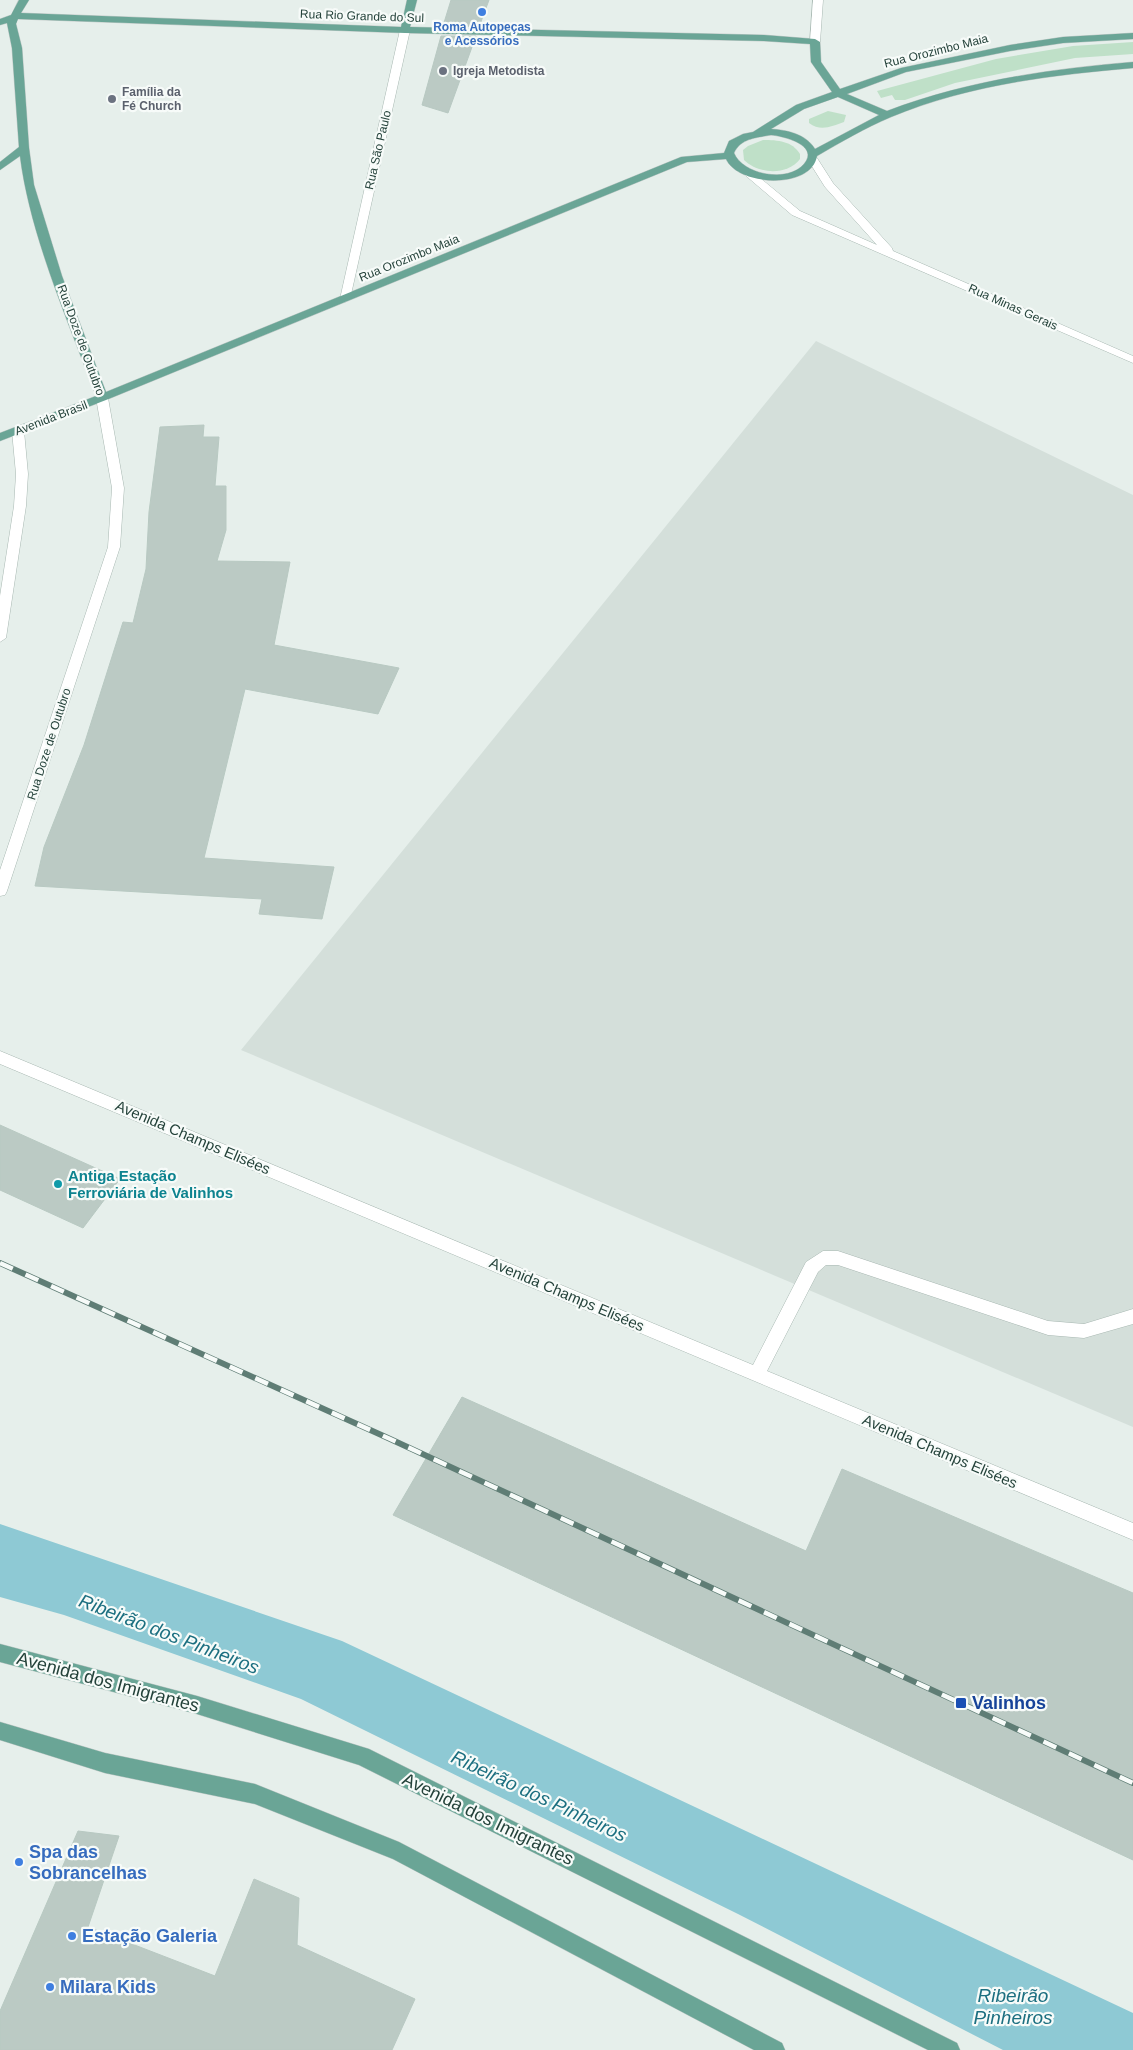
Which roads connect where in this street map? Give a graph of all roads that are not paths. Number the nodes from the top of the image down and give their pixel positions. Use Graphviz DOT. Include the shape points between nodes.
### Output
graph roads {
  1 [pos="24,0"];
  2 [pos="412,0"];
  3 [pos="818,0"];
  4 [pos="0,16"];
  5 [pos="17,16"];
  6 [pos="0,22"];
  7 [pos="405,30"];
  8 [pos="1133,36"];
  9 [pos="815,42"];
  10 [pos="1133,65"];
  11 [pos="838,93"];
  12 [pos="887,115"];
  13 [pos="757,133"];
  14 [pos="24,148"];
  15 [pos="728,156"];
  16 [pos="813,157"];
  17 [pos="0,167"];
  18 [pos="750,175"];
  19 [pos="892,255"];
  20 [pos="345,299"];
  21 [pos="1133,360"];
  22 [pos="102,398"];
  23 [pos="18,432"];
  24 [pos="0,437"];
  25 [pos="0,638"];
  26 [pos="0,891"];
  27 [pos="0,1056"];
  28 [pos="1133,1316"];
  29 [pos="758,1374"];
  30 [pos="1133,1532"];
  31 [pos="0,1653"];
  32 [pos="0,1731"];
  33 [pos="775,2050"];
  34 [pos="950,2050"];
  1 -- 5 [label="main road, Rua Doze de Outubro"];
  2 -- 7 [label="main road, Rua São Paulo"];
  3 -- 9 [label="street"];
  4 -- 5 [label="main road"];
  5 -- 6 [label="main road, Rua Rio Grande do Sul"];
  5 -- 7 [label="main road, Rua Rio Grande do Sul"];
  5 -- 14 [label="main road, Rua Doze de Outubro" via="11,24 17,48"];
  7 -- 9 [label="main road, Rua Rio Grande do Sul" via="764,38"];
  7 -- 20 [label="street, Rua São Paulo"];
  8 -- 11 [label="main road, Rua Orozimbo Maia" via="1063,40 1010,48 904,70"];
  9 -- 11 [label="main road" via="816,62"];
  10 -- 12 [label="main road" via="1078,69 945,94"];
  11 -- 12 [label="main road"];
  11 -- 13 [label="main road, Rua Orozimbo Maia" via="800,106"];
  12 -- 16 [label="main road"];
  13 -- 15 [label="main road" via="734,142"];
  13 -- 16 [label="main road" via="778,133 798,138 807,144"];
  14 -- 17 [label="main road"];
  14 -- 22 [label="main road, Rua Doze de Outubro" via="29,185"];
  15 -- 18 [label="main road" via="739,170"];
  15 -- 20 [label="main road, Rua Orozimbo Maia" via="686,159"];
  16 -- 18 [label="main road" via="809,166 790,176"];
  16 -- 19 [label="street, Rua Minas Gerais" via="829,185"];
  18 -- 19 [label="street, Rua Minas Gerais" via="796,213"];
  19 -- 21 [label="street, Rua Minas Gerais"];
  20 -- 22 [label="main road, Rua Orozimbo Maia"];
  22 -- 23 [label="main road, Avenida Brasil"];
  22 -- 26 [label="street, Rua Doze de Outubro" via="118,488 114,547"];
  23 -- 24 [label="main road, Avenida Brasil"];
  23 -- 25 [label="street" via="22,474 20,506"];
  27 -- 29 [label="street, Avenida Champs Elisées"];
  28 -- 29 [label="street" via="1084,1331 1048,1328 838,1258 823,1258 812,1267"];
  29 -- 30 [label="street, Avenida Champs Elisées"];
  31 -- 34 [label="main road, Avenida dos Imigrantes" via="197,1705 362,1756"];
  32 -- 33 [label="main road" via="105,1763 255,1794 399,1852"];
}
